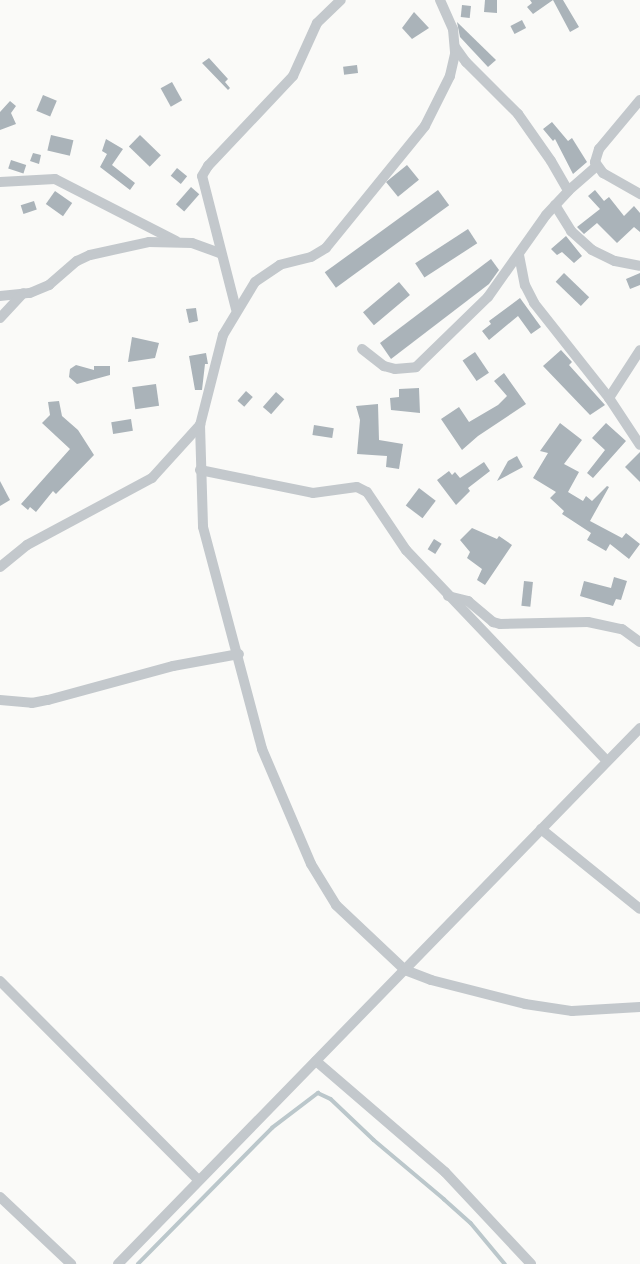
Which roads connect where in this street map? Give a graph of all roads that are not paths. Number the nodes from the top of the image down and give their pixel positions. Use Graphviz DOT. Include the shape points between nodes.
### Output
graph roads {
  1 [pos="341,0"];
  2 [pos="440,0"];
  3 [pos="456,47"];
  4 [pos="640,100"];
  5 [pos="597,166"];
  6 [pos="0,182"];
  7 [pos="568,191"];
  8 [pos="640,194"];
  9 [pos="555,205"];
  10 [pos="176,241"];
  11 [pos="220,253"];
  12 [pos="519,255"];
  13 [pos="640,266"];
  14 [pos="23,293"];
  15 [pos="0,296"];
  16 [pos="236,309"];
  17 [pos="0,318"];
  18 [pos="362,349"];
  19 [pos="640,350"];
  20 [pos="608,398"];
  21 [pos="200,425"];
  22 [pos="640,445"];
  23 [pos="200,470"];
  24 [pos="0,567"];
  25 [pos="448,596"];
  26 [pos="640,642"];
  27 [pos="239,654"];
  28 [pos="0,700"];
  29 [pos="640,728"];
  30 [pos="607,761"];
  31 [pos="541,829"];
  32 [pos="640,909"];
  33 [pos="405,970"];
  34 [pos="0,981"];
  35 [pos="640,1007"];
  36 [pos="316,1061"];
  37 [pos="198,1180"];
  38 [pos="0,1197"];
  39 [pos="71,1264"];
  40 [pos="118,1264"];
  41 [pos="531,1264"];
  1 -- 11 [label="street" via="317,23 293,76 205,171 203,186 213,211"];
  2 -- 3 [label="street" via="453,29"];
  3 -- 7 [label="street" via="466,62 518,114 551,161"];
  3 -- 16 [label="street" via="450,76 425,126 349,222 320,252 263,274"];
  4 -- 5 [label="street" via="599,149"];
  5 -- 7 [label="street"];
  5 -- 8 [label="street" via="620,185"];
  6 -- 10 [label="street" via="55,179"];
  7 -- 9 [label="street"];
  9 -- 12 [label="street"];
  9 -- 13 [label="street" via="571,231 592,250 615,261"];
  10 -- 11 [label="street" via="204,245"];
  10 -- 14 [label="street" via="149,242 90,255 77,262 49,285"];
  11 -- 16 [label="street"];
  12 -- 18 [label="street" via="488,297 416,367 395,369 384,366"];
  12 -- 20 [label="street" via="525,285 534,303"];
  14 -- 15 [label="street"];
  14 -- 17 [label="street"];
  16 -- 21 [label="street" via="217,353"];
  19 -- 20 [label="street"];
  20 -- 22 [label="street"];
  21 -- 23 [label="street"];
  21 -- 24 [label="street" via="152,478 27,545"];
  23 -- 25 [label="street" via="313,493 362,488 376,502 394,536"];
  23 -- 27 [label="street" via="203,527"];
  25 -- 26 [label="street" via="468,601 493,622 500,624 588,622 622,629"];
  25 -- 30 [label="street"];
  27 -- 28 [label="street" via="173,666 48,700 32,703"];
  27 -- 33 [label="street" via="262,749 310,864 336,905"];
  29 -- 30 [label="street"];
  30 -- 31 [label="street"];
  31 -- 32 [label="street"];
  31 -- 33 [label="street"];
  33 -- 35 [label="street" via="431,980 525,1004 579,1012"];
  33 -- 36 [label="street"];
  34 -- 37 [label="street"];
  36 -- 37 [label="street"];
  36 -- 41 [label="street" via="445,1172"];
  37 -- 40 [label="street"];
  38 -- 39 [label="street"];
}
